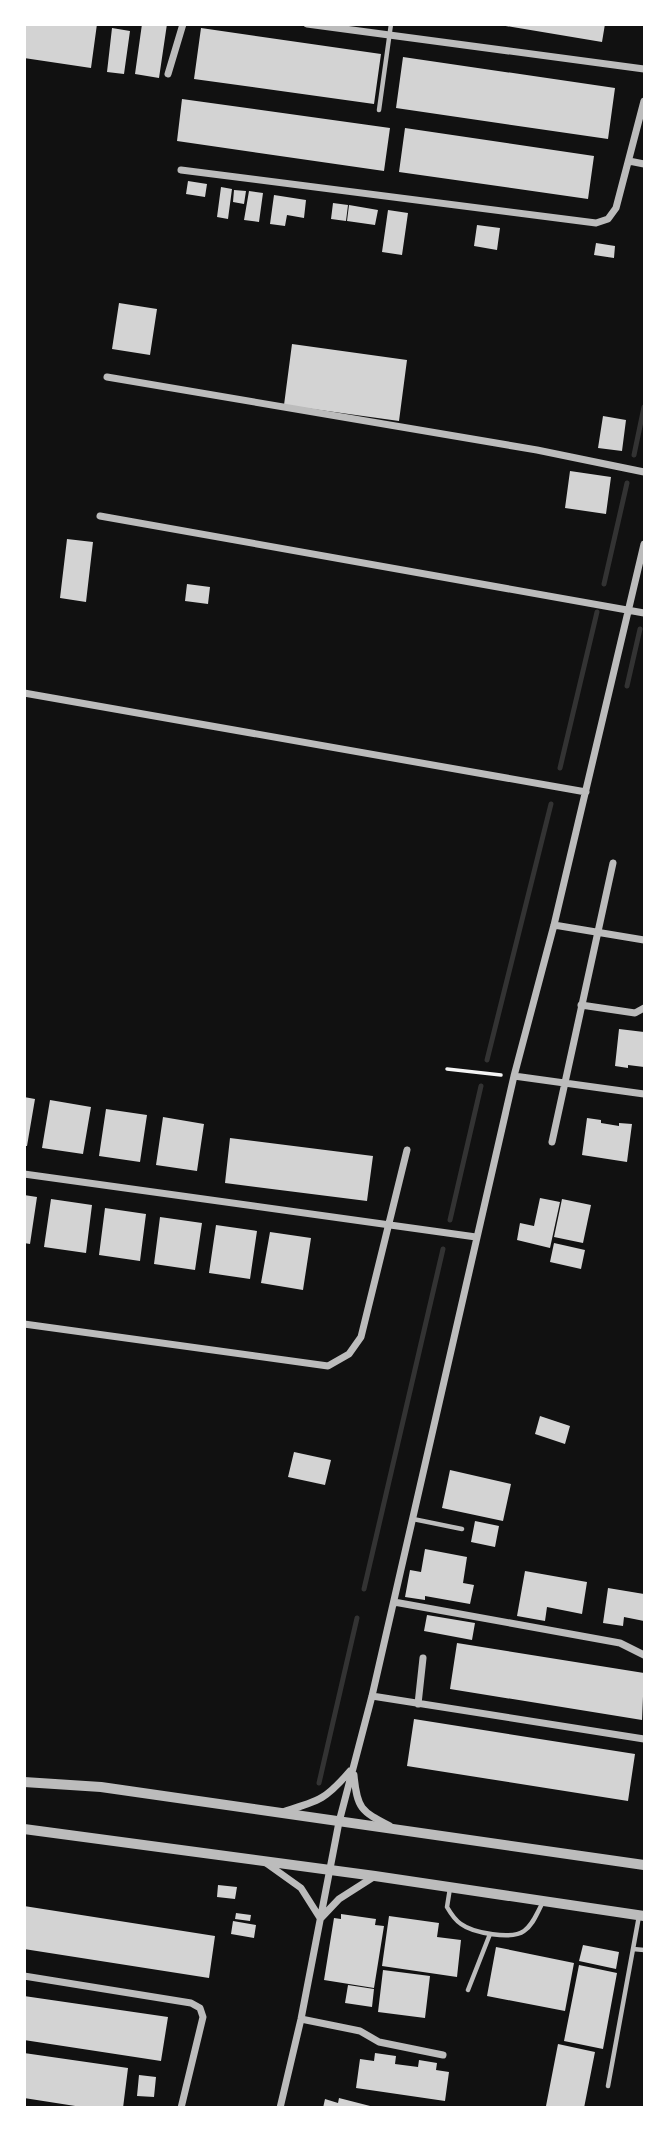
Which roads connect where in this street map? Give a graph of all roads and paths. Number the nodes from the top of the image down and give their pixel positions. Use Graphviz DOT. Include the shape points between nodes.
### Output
graph roads {
  1 [pos="183,24"];
  2 [pos="307,24"];
  3 [pos="391,24"];
  4 [pos="390,35"];
  5 [pos="645,69"];
  6 [pos="168,74"];
  7 [pos="645,101"];
  8 [pos="379,110"];
  9 [pos="629,161"];
  10 [pos="645,164"];
  11 [pos="181,170"];
  12 [pos="107,377"];
  13 [pos="645,472"];
  14 [pos="100,516"];
  15 [pos="645,544"];
  16 [pos="630,610"];
  17 [pos="645,613"];
  18 [pos="24,693"];
  19 [pos="586,792"];
  20 [pos="613,863"];
  21 [pos="554,925"];
  22 [pos="597,933"];
  23 [pos="645,940"];
  24 [pos="581,1005"];
  25 [pos="645,1008"];
  26 [pos="447,1069"];
  27 [pos="514,1076"];
  28 [pos="564,1083"];
  29 [pos="645,1094"];
  30 [pos="552,1142"];
  31 [pos="407,1150"];
  32 [pos="24,1174"];
  33 [pos="390,1225"];
  34 [pos="476,1237"];
  35 [pos="24,1324"];
  36 [pos="412,1519"];
  37 [pos="462,1529"];
  38 [pos="394,1602"];
  39 [pos="645,1656"];
  40 [pos="423,1658"];
  41 [pos="372,1696"];
  42 [pos="418,1704"];
  43 [pos="645,1739"];
  44 [pos="353,1767"];
  45 [pos="24,1782"];
  46 [pos="281,1812"];
  47 [pos="339,1822"];
  48 [pos="24,1829"];
  49 [pos="399,1830"];
  50 [pos="264,1861"];
  51 [pos="645,1865"];
  52 [pos="330,1870"];
  53 [pos="375,1876"];
  54 [pos="451,1887"];
  55 [pos="543,1902"];
  56 [pos="642,1916"];
  57 [pos="320,1919"];
  58 [pos="490,1934"];
  59 [pos="633,1949"];
  60 [pos="645,1950"];
  61 [pos="24,1976"];
  62 [pos="468,1990"];
  63 [pos="301,2019"];
  64 [pos="443,2055"];
  65 [pos="608,2086"];
  66 [pos="181,2108"];
  67 [pos="280,2108"];
  1 -- 6 [label="street"];
  2 -- 4 [label="street"];
  3 -- 4 [label="lane"];
  4 -- 5 [label="street"];
  4 -- 8 [label="lane"];
  7 -- 9 [label="street"];
  9 -- 10 [label="street"];
  9 -- 11 [label="street" via="616,208 608,219 596,223"];
  12 -- 13 [label="street"];
  14 -- 16 [label="street"];
  15 -- 16 [label="street"];
  16 -- 17 [label="street"];
  16 -- 19 [label="street"];
  18 -- 19 [label="street"];
  19 -- 21 [label="street"];
  20 -- 22 [label="street"];
  21 -- 22 [label="street"];
  21 -- 27 [label="street"];
  22 -- 23 [label="street"];
  22 -- 24 [label="street"];
  24 -- 25 [label="street" via="635,1013"];
  24 -- 28 [label="street"];
  26 -- 27 [label="path"];
  27 -- 28 [label="street"];
  27 -- 34 [label="street"];
  28 -- 29 [label="street"];
  28 -- 30 [label="street"];
  31 -- 33 [label="street"];
  32 -- 33 [label="street"];
  33 -- 34 [label="street"];
  33 -- 35 [label="street" via="361,1337 349,1354 328,1366"];
  34 -- 36 [label="street"];
  36 -- 37 [label="lane"];
  36 -- 38 [label="street"];
  38 -- 39 [label="street" via="620,1643"];
  38 -- 41 [label="street"];
  40 -- 42 [label="street"];
  41 -- 42 [label="street"];
  41 -- 44 [label="street"];
  42 -- 43 [label="street"];
  44 -- 46 [label="street" via="317,1802"];
  44 -- 47 [label="street"];
  44 -- 49 [label="street" via="356,1798 363,1810"];
  45 -- 46 [label="street" via="101,1787"];
  46 -- 47 [label="street"];
  47 -- 49 [label="street"];
  47 -- 52 [label="street"];
  48 -- 50 [label="street"];
  49 -- 51 [label="street"];
  50 -- 52 [label="street"];
  50 -- 57 [label="street" via="301,1888"];
  52 -- 53 [label="street"];
  52 -- 57 [label="street"];
  53 -- 54 [label="street"];
  53 -- 57 [label="street" via="339,1899"];
  54 -- 55 [label="street"];
  54 -- 58 [label="lane" via="447,1908 454,1918 463,1926"];
  55 -- 56 [label="street"];
  55 -- 58 [label="lane" via="527,1930 517,1935"];
  56 -- 59 [label="lane"];
  57 -- 63 [label="street"];
  58 -- 62 [label="lane"];
  59 -- 60 [label="lane"];
  59 -- 65 [label="lane"];
  61 -- 66 [label="street" via="200,2008 203,2017"];
  63 -- 64 [label="street"];
  63 -- 67 [label="street"];
}
